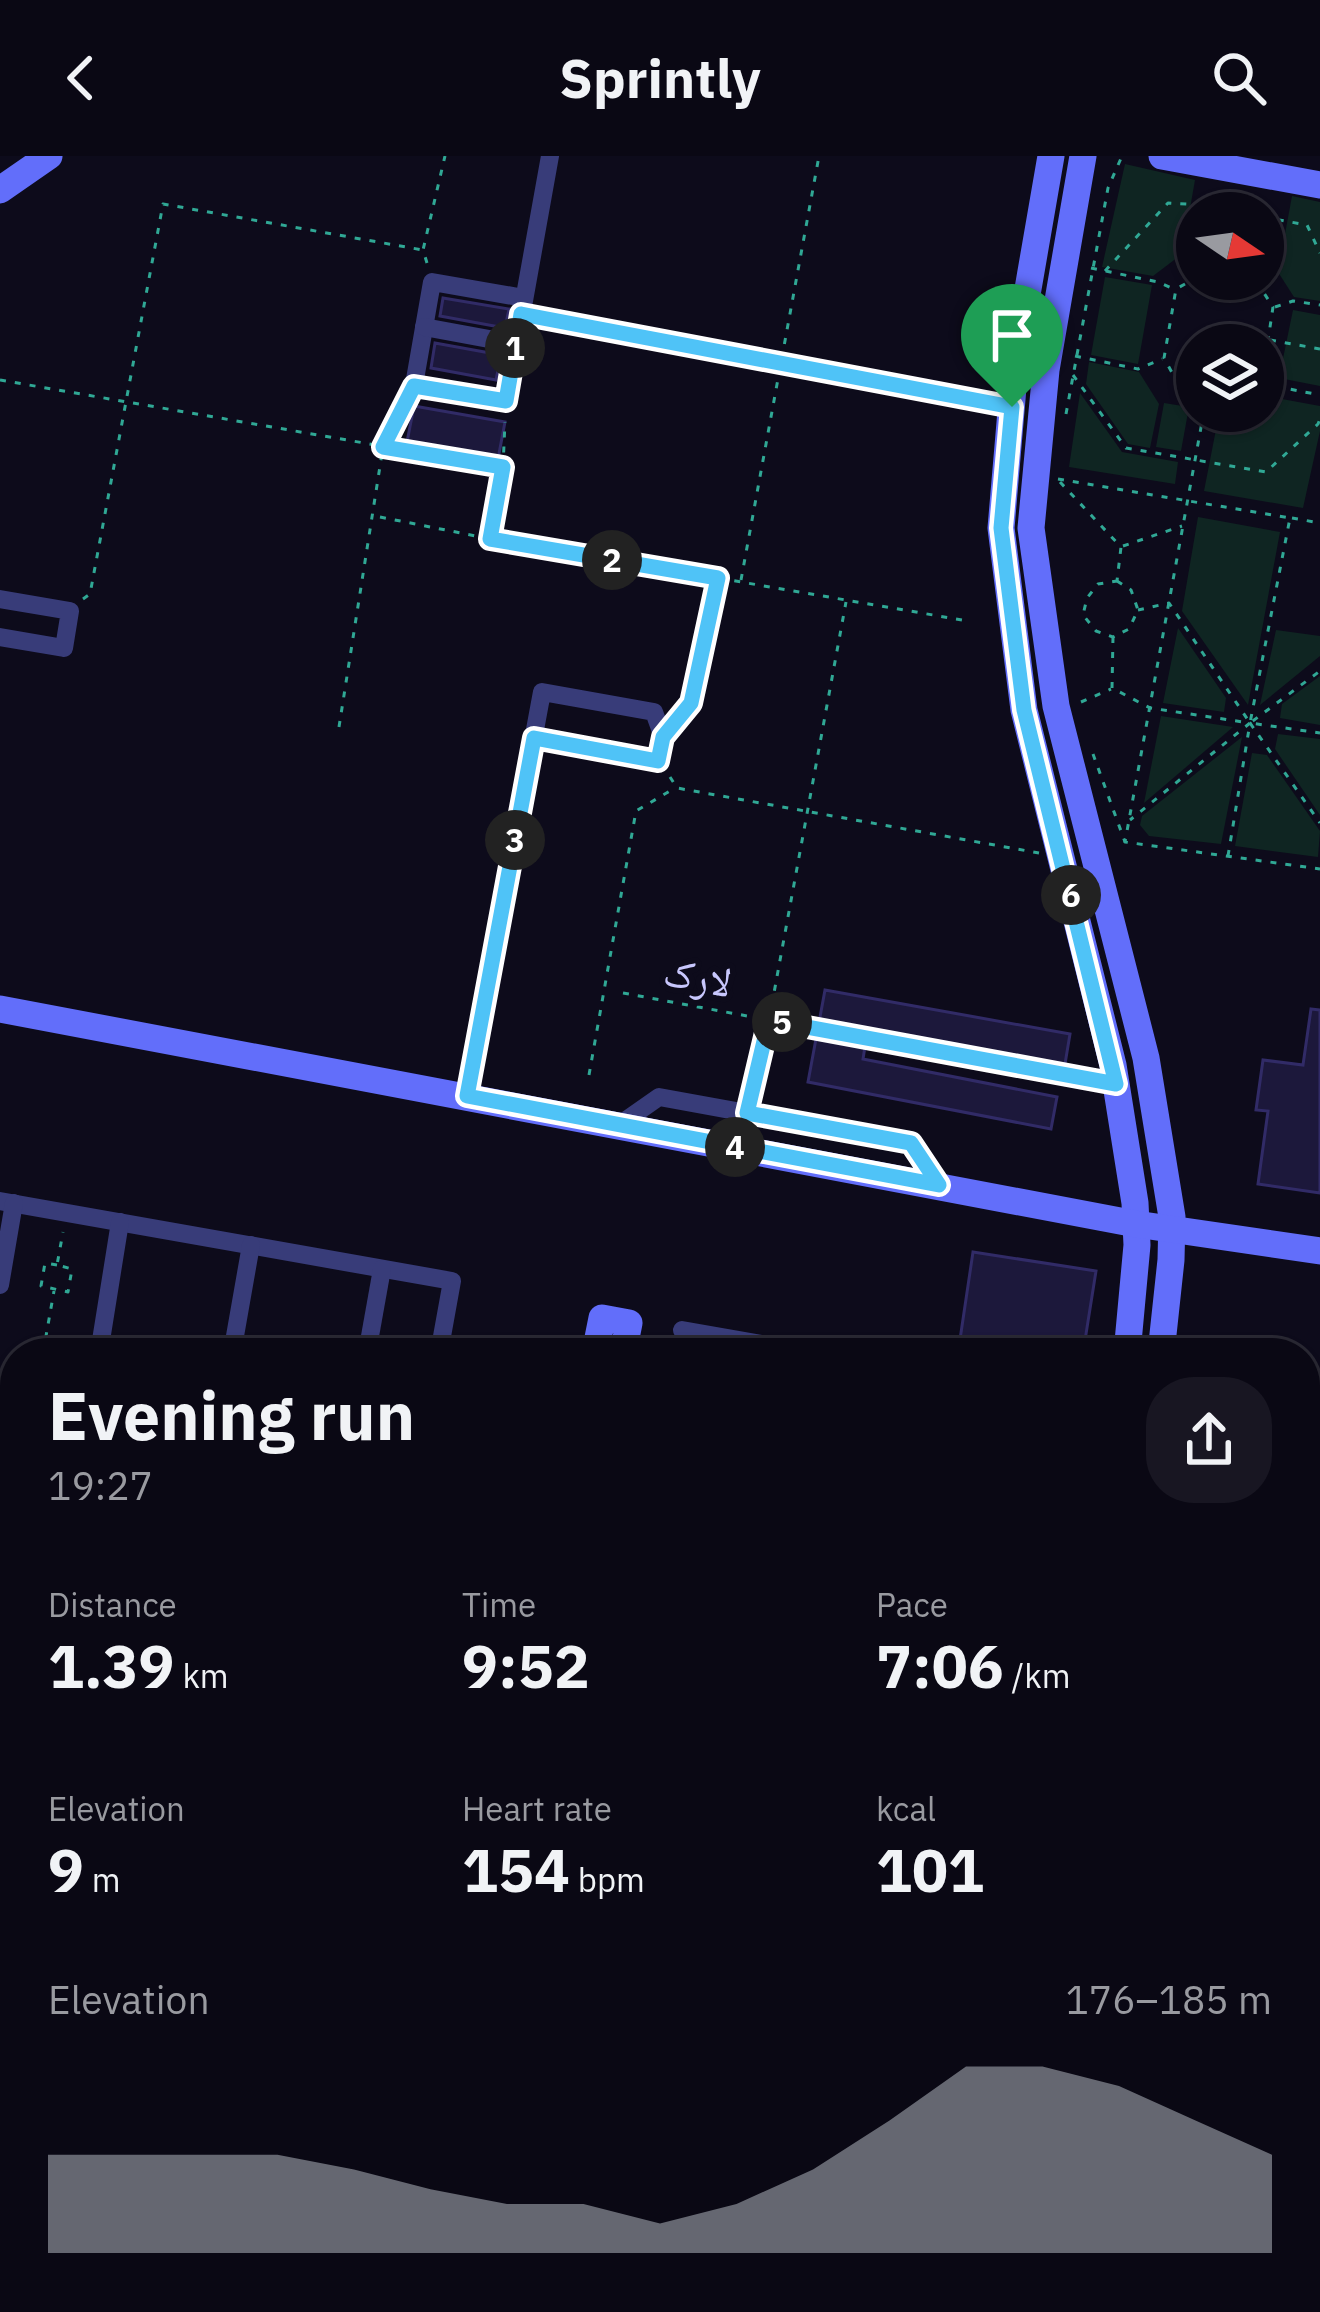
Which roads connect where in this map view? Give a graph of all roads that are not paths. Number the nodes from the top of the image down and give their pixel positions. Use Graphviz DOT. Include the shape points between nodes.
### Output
graph roads {
  1 [pos="49,156"];
  2 [pos="550,156"];
  3 [pos="1051,156"];
  4 [pos="1083,156"];
  5 [pos="1162,156"];
  6 [pos="1320,185"];
  7 [pos="0,190"];
  8 [pos="523,306"];
  9 [pos="424,327"];
  10 [pos="516,344"];
  11 [pos="0,599"];
  12 [pos="0,637"];
  13 [pos="534,738"];
  14 [pos="0,1009"];
  15 [pos="467,1096"];
  16 [pos="619,1125"];
  17 [pos="939,1185"];
  18 [pos="7,1202"];
  19 [pos="120,1222"];
  20 [pos="1136,1225"];
  21 [pos="1172,1228"];
  22 [pos="251,1245"];
  23 [pos="1320,1251"];
  24 [pos="382,1269"];
  25 [pos="0,1285"];
  26 [pos="682,1330"];
  27 [pos="101,1338"];
  28 [pos="235,1338"];
  29 [pos="370,1338"];
  30 [pos="442,1338"];
  31 [pos="599,1338"];
  32 [pos="626,1338"];
  33 [pos="728,1338"];
  34 [pos="1128,1338"];
  35 [pos="1162,1338"];
  1 -- 7 [label="street"];
  2 -- 8 [label="street"];
  3 -- 20 [label="street" via="1015,364 1001,528 1024,710 1116,1084"];
  4 -- 21 [label="street" via="1046,370 1031,529 1056,706 1146,1058"];
  5 -- 6 [label="street"];
  8 -- 9 [label="street" via="432,282"];
  8 -- 10 [label="street"];
  9 -- 10 [label="street"];
  9 -- 10 [label="street" via="414,386 506,401"];
  11 -- 12 [label="street" via="70,611 64,648"];
  13 -- 13 [label="street" via="542,692 654,712 663,737 658,761"];
  13 -- 15 [label="street"];
  14 -- 15 [label="street"];
  15 -- 16 [label="street"];
  16 -- 17 [label="street"];
  16 -- 17 [label="street" via="659,1097 911,1143"];
  17 -- 20 [label="street"];
  18 -- 19 [label="street"];
  18 -- 25 [label="street"];
  19 -- 22 [label="street"];
  19 -- 27 [label="street"];
  20 -- 21 [label="street"];
  20 -- 34 [label="street"];
  21 -- 23 [label="street"];
  21 -- 35 [label="street"];
  22 -- 24 [label="street"];
  22 -- 28 [label="street"];
  24 -- 29 [label="street"];
  24 -- 30 [label="street" via="452,1281"];
  26 -- 33 [label="street"];
  31 -- 32 [label="street" via="602,1318 628,1323"];
}
